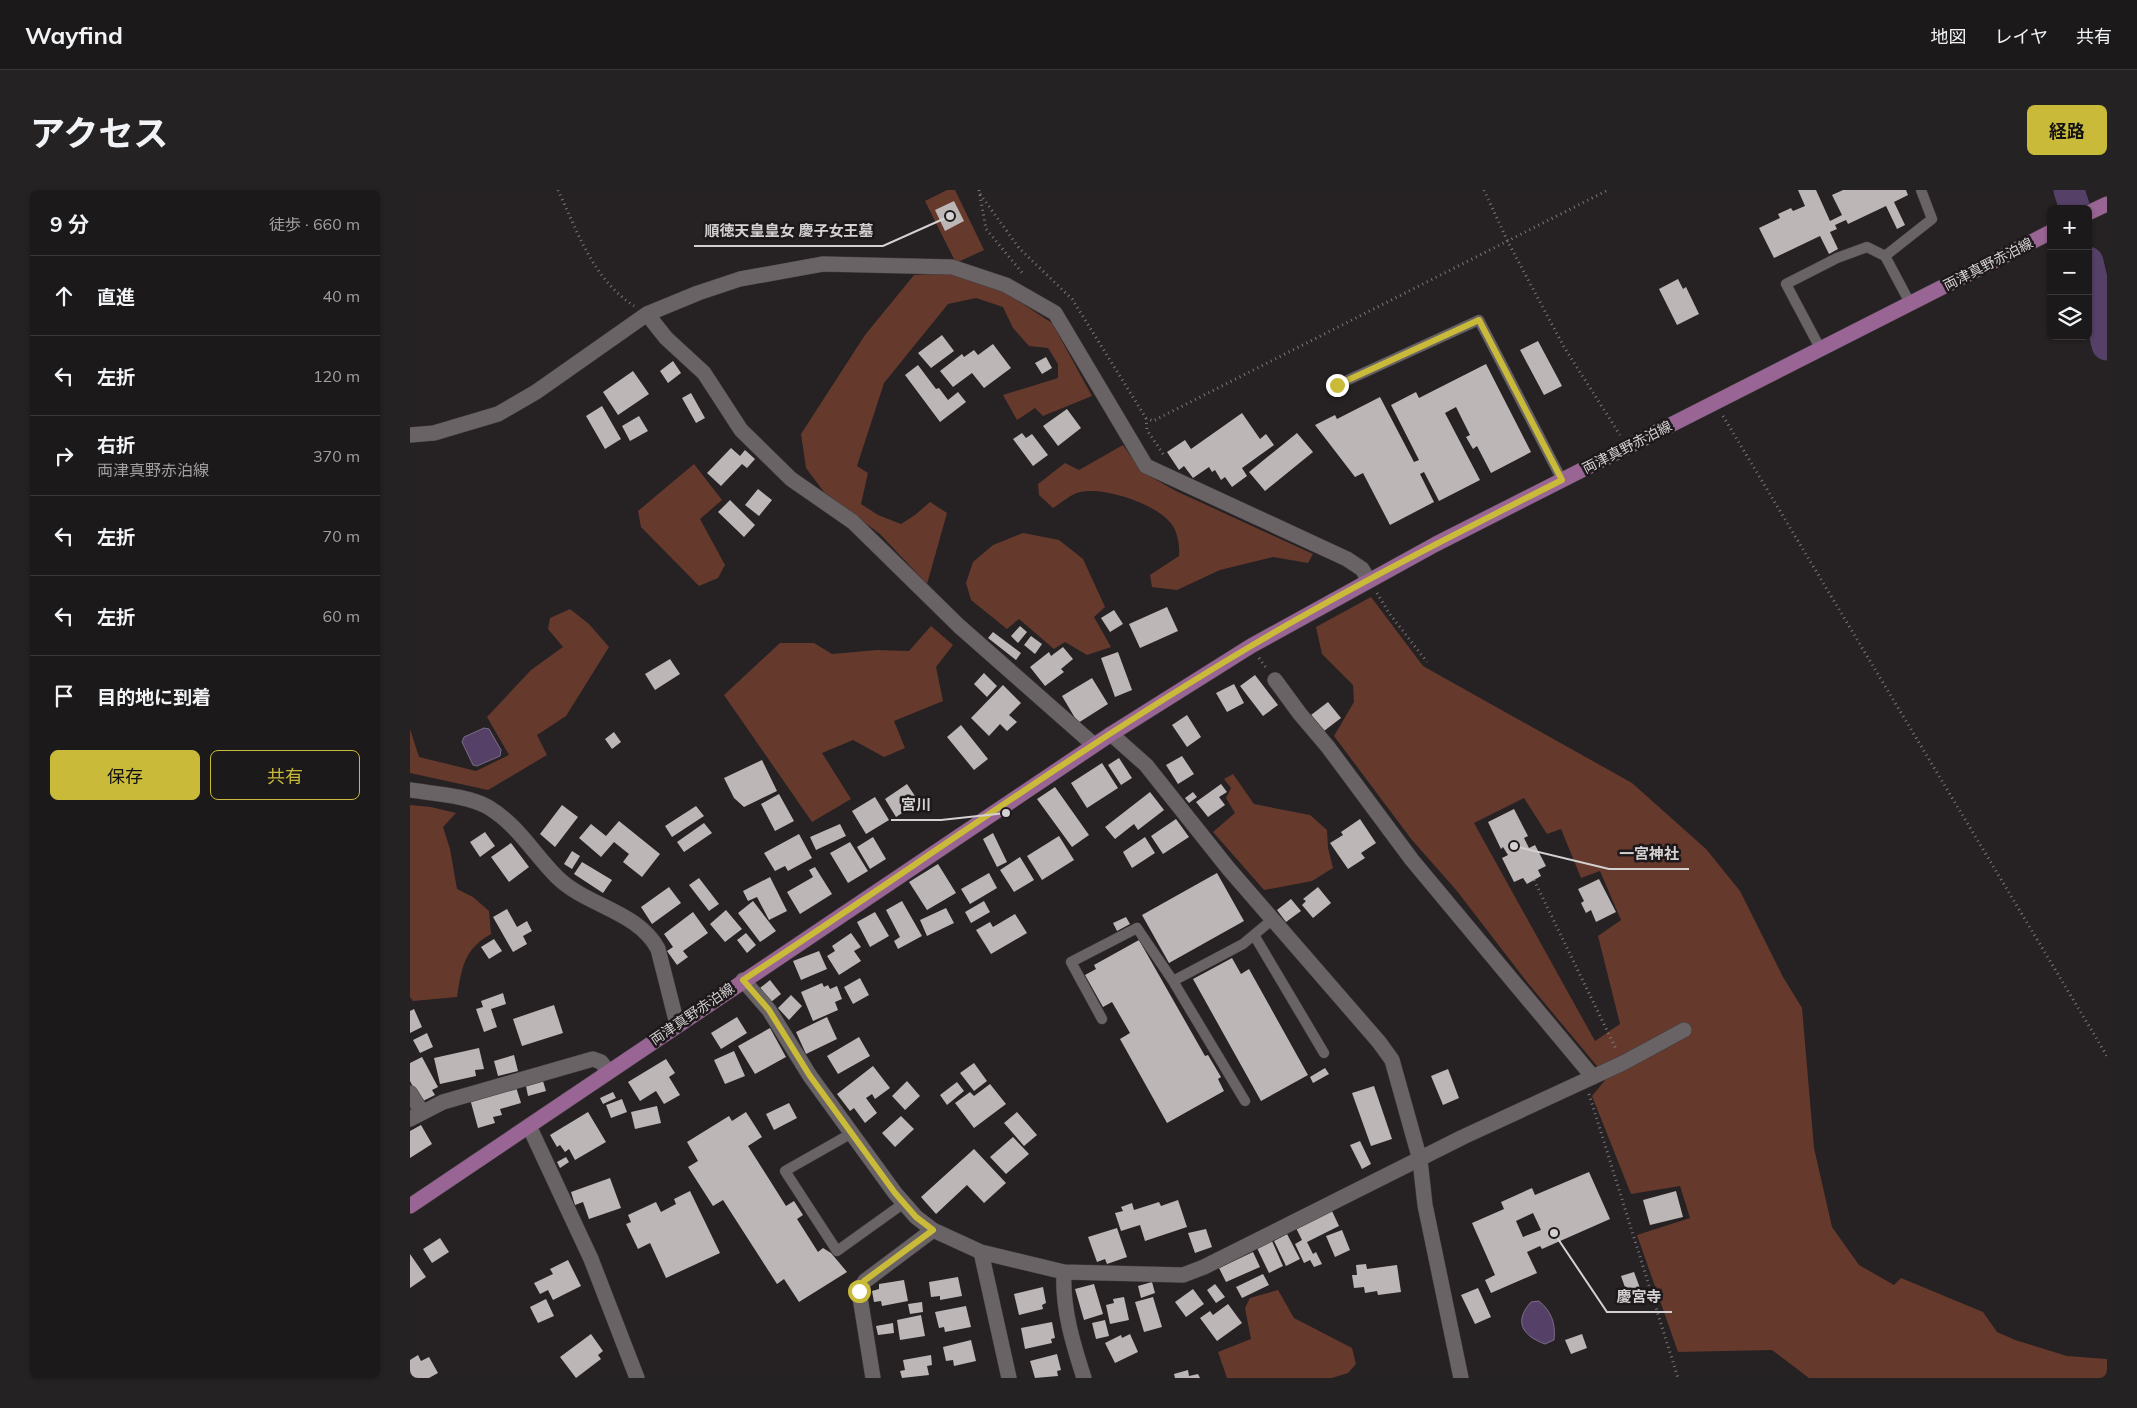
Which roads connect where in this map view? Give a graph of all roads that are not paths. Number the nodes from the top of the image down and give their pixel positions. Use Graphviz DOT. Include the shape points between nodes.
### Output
graph roads {
  1 [pos="1921,190"];
  2 [pos="2107,204"];
  3 [pos="2092,211"];
  4 [pos="2047,234"];
  5 [pos="1885,256"];
  6 [pos="1910,303"];
  7 [pos="647,314"];
  8 [pos="1820,348"];
  9 [pos="1337,385"];
  10 [pos="410,434"];
  11 [pos="1562,480"];
  12 [pos="1368,580"];
  13 [pos="1275,680"];
  14 [pos="1111,734"];
  15 [pos="1094,745"];
  16 [pos="410,790"];
  17 [pos="1273,919"];
  18 [pos="1254,935"];
  19 [pos="743,980"];
  20 [pos="1173,981"];
  21 [pos="1102,1019"];
  22 [pos="677,1024"];
  23 [pos="1684,1030"];
  24 [pos="1324,1053"];
  25 [pos="608,1071"];
  26 [pos="1589,1079"];
  27 [pos="410,1093"];
  28 [pos="1245,1101"];
  29 [pos="416,1115"];
  30 [pos="529,1126"];
  31 [pos="852,1133"];
  32 [pos="1420,1160"];
  33 [pos="904,1203"];
  34 [pos="410,1206"];
  35 [pos="933,1230"];
  36 [pos="981,1252"];
  37 [pos="1064,1272"];
  38 [pos="637,1378"];
  39 [pos="873,1378"];
  40 [pos="1009,1378"];
  41 [pos="1084,1378"];
  42 [pos="1461,1378"];
  1 -- 5 [label="lane" via="1932,218"];
  2 -- 3 [label="main road"];
  4 -- 6 [label="main road, 両津真野赤泊線"];
  5 -- 6 [label="lane"];
  5 -- 8 [label="lane" via="1867,247 1836,258 1786,284"];
  6 -- 8 [label="main road, 両津真野赤泊線"];
  7 -- 10 [label="street" via="536,392 498,414 434,433"];
  7 -- 12 [label="street" via="740,279 823,264 952,267 1006,285 1055,313 1146,466 1347,559 1362,569"];
  7 -- 15 [label="street" via="666,338 704,373 742,430 791,479 853,522 959,626"];
  8 -- 11 [label="main road, 両津真野赤泊線"];
  9 -- 11 [label="lane" via="1479,320"];
  11 -- 12 [label="main road, 両津真野赤泊線"];
  12 -- 14 [label="main road, 両津真野赤泊線" via="1251,646"];
  13 -- 26 [label="street" via="1412,860"];
  14 -- 15 [label="main road, 両津真野赤泊線"];
  14 -- 17 [label="street" via="1146,765"];
  15 -- 19 [label="main road, 両津真野赤泊線"];
  16 -- 22 [label="street" via="486,806 517,829 558,878 638,926 658,949"];
  17 -- 18 [label="lane"];
  17 -- 32 [label="street" via="1392,1060"];
  18 -- 20 [label="lane"];
  18 -- 24 [label="lane"];
  19 -- 22 [label="main road, 両津真野赤泊線"];
  19 -- 31 [label="street" via="769,1010 810,1076"];
  20 -- 21 [label="lane" via="1137,928 1071,962"];
  20 -- 28 [label="lane"];
  22 -- 25 [label="main road, 両津真野赤泊線"];
  23 -- 26 [label="street"];
  25 -- 29 [label="street" via="601,1062 593,1059 443,1102"];
  25 -- 30 [label="main road, 両津真野赤泊線"];
  26 -- 32 [label="street" via="1462,1137"];
  27 -- 29 [label="street"];
  30 -- 34 [label="main road, 両津真野赤泊線"];
  30 -- 38 [label="street" via="591,1260"];
  31 -- 33 [label="street"];
  31 -- 33 [label="lane" via="785,1170 837,1251"];
  32 -- 37 [label="street" via="1183,1275"];
  32 -- 42 [label="street" via="1425,1205"];
  33 -- 35 [label="street"];
  35 -- 36 [label="street"];
  35 -- 39 [label="street" via="864,1281 859,1291"];
  36 -- 37 [label="street"];
  36 -- 40 [label="street"];
  37 -- 41 [label="street" via="1063,1288 1072,1340"];
}
